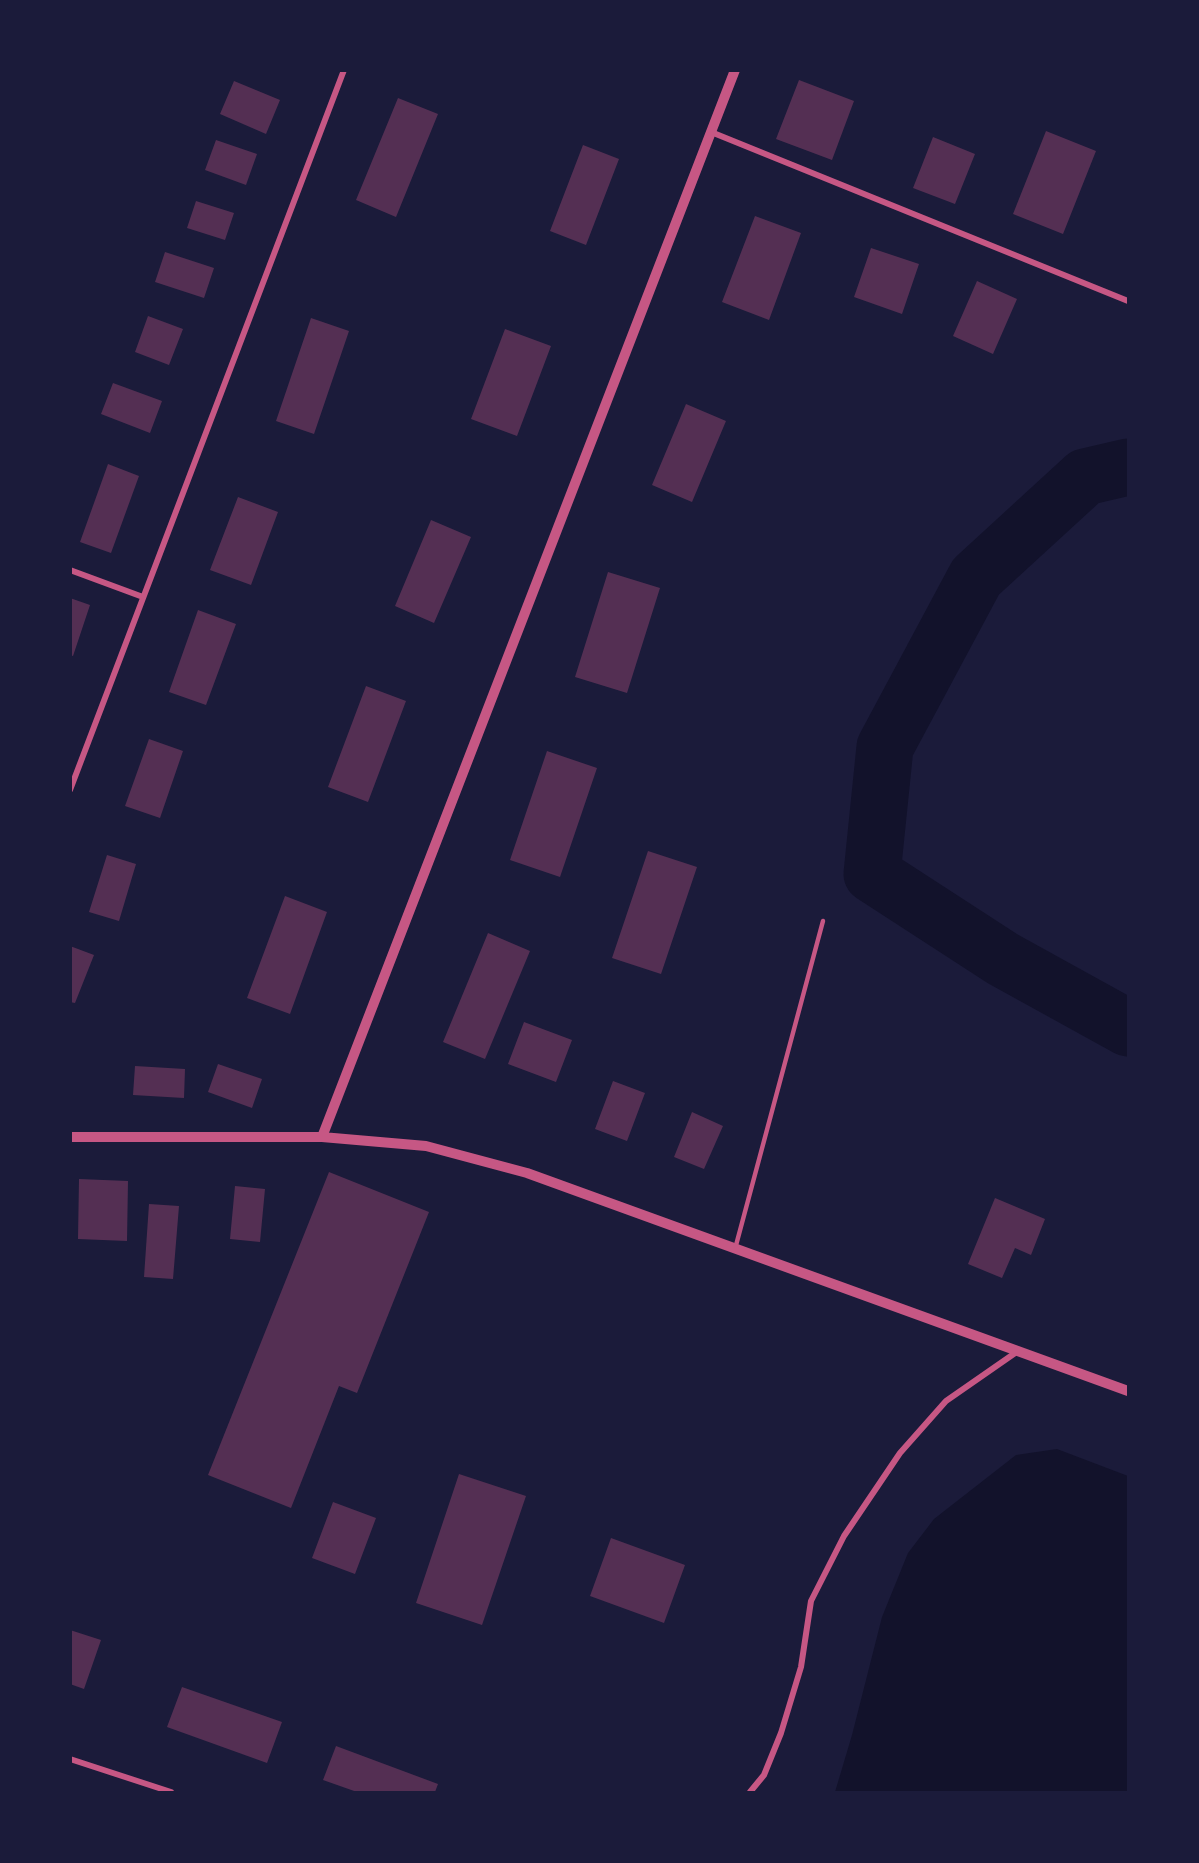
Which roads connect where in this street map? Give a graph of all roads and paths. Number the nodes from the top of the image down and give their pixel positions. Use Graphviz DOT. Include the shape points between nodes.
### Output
graph roads {
  1 [pos="344,70"];
  2 [pos="735,70"];
  3 [pos="711,132"];
  4 [pos="1128,301"];
  5 [pos="70,570"];
  6 [pos="143,597"];
  7 [pos="70,790"];
  8 [pos="823,921"];
  9 [pos="70,1137"];
  10 [pos="322,1137"];
  11 [pos="735,1249"];
  12 [pos="1019,1351"];
  13 [pos="1128,1391"];
  14 [pos="70,1759"];
  15 [pos="171,1792"];
  16 [pos="750,1792"];
  1 -- 6 [label="street"];
  2 -- 3 [label="street"];
  3 -- 4 [label="street"];
  3 -- 10 [label="street"];
  5 -- 6 [label="street"];
  6 -- 7 [label="street"];
  8 -- 11 [label="lane"];
  9 -- 10 [label="street"];
  10 -- 11 [label="street" via="426,1146 505,1167"];
  11 -- 12 [label="street"];
  12 -- 13 [label="street"];
  12 -- 16 [label="street" via="946,1401 900,1454 844,1536 811,1601 801,1667 781,1733 765,1774"];
  14 -- 15 [label="street"];
}
